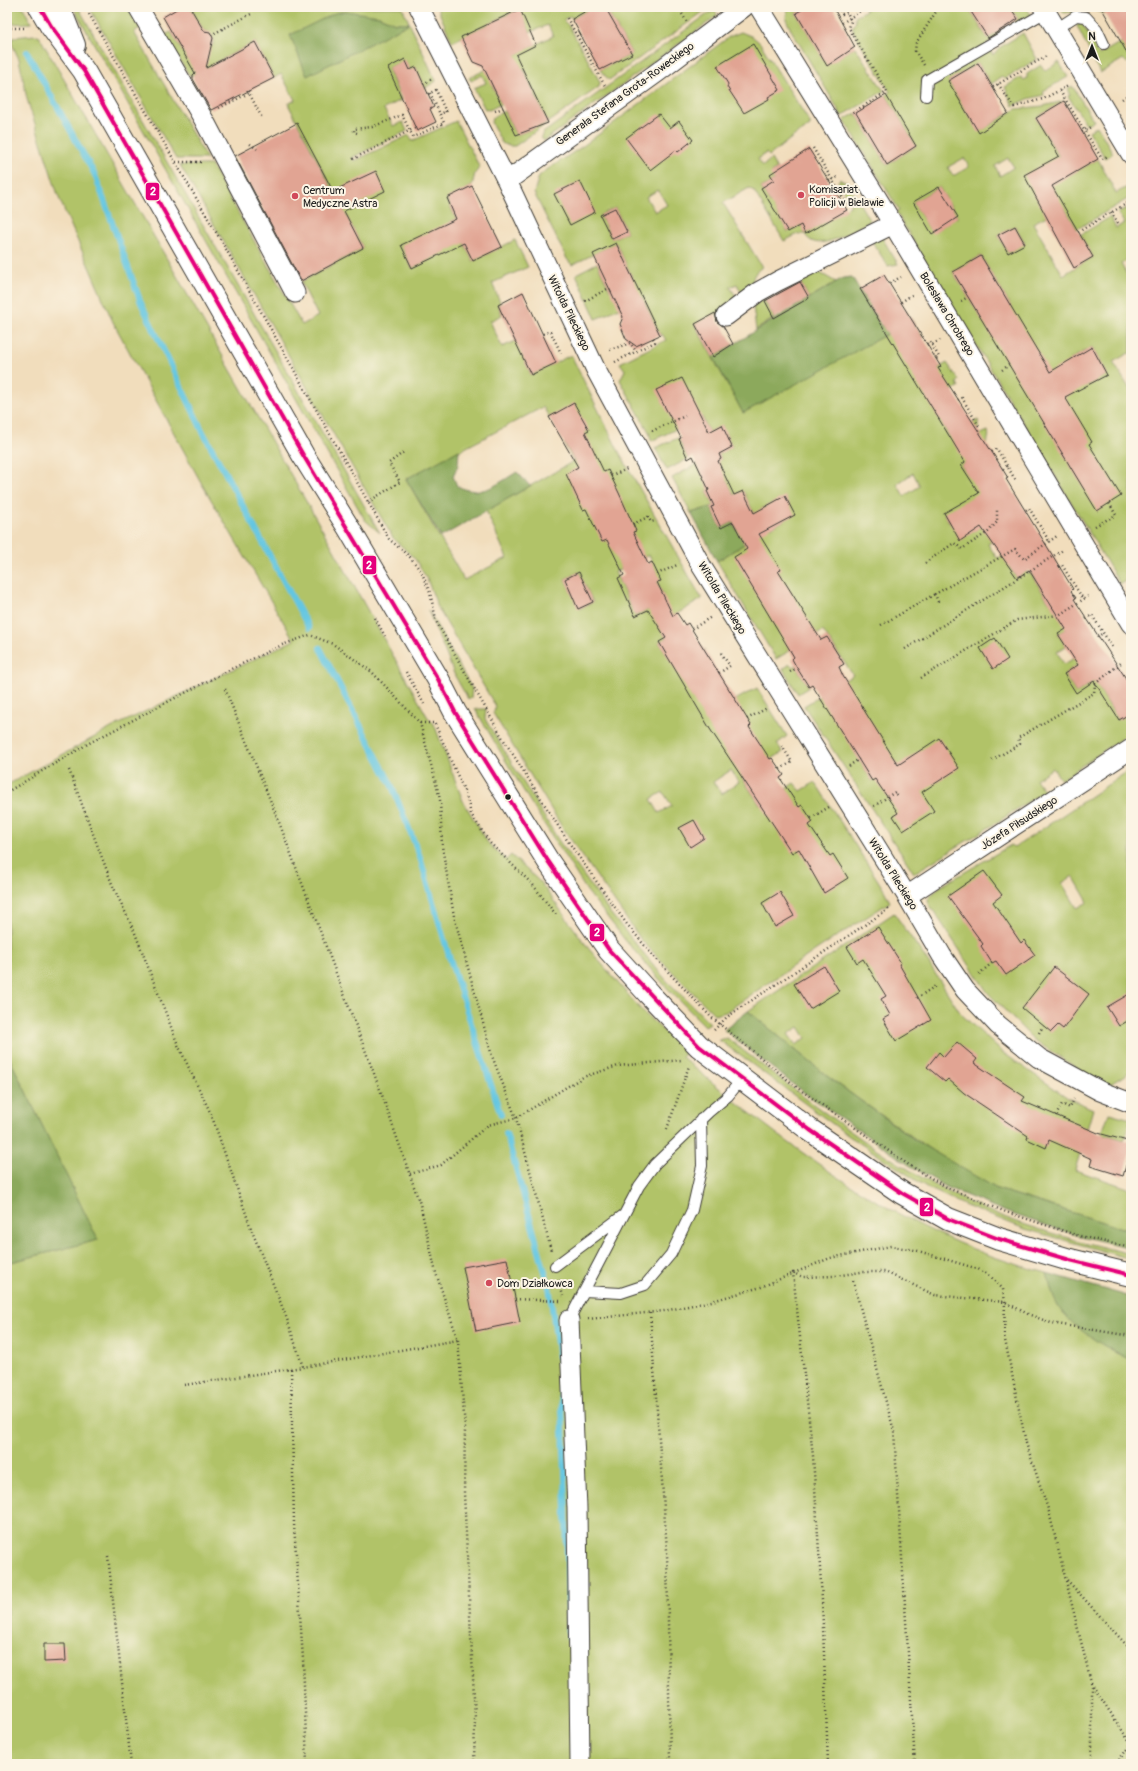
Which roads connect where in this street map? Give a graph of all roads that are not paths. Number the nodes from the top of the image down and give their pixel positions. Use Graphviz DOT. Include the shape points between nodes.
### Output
graph roads {
  1 [pos="40,7"];
  2 [pos="59,7"];
  3 [pos="138,7"];
  4 [pos="419,7"];
  5 [pos="744,7"];
  6 [pos="759,7"];
  7 [pos="1045,10"];
  8 [pos="1056,29"];
  9 [pos="1104,44"];
  10 [pos="84,71"];
  11 [pos="926,96"];
  12 [pos="1131,154"];
  13 [pos="507,181"];
  14 [pos="893,224"];
  15 [pos="295,293"];
  16 [pos="726,316"];
  17 [pos="1131,624"];
  18 [pos="1131,749"];
  19 [pos="907,896"];
  20 [pos="742,1079"];
  21 [pos="1131,1103"];
  22 [pos="701,1119"];
  23 [pos="624,1214"];
  24 [pos="555,1266"];
  25 [pos="1131,1275"];
  26 [pos="584,1291"];
  27 [pos="569,1320"];
  28 [pos="580,1764"];
  1 -- 10 [label="main road"];
  2 -- 10 [label="main road"];
  3 -- 15 [label="street" via="204,120"];
  4 -- 13 [label="street, Witolda Pileckiego"];
  5 -- 13 [label="street, Generała Stefana Grota-Roweckiego"];
  6 -- 14 [label="street, Bolesława Chrobrego"];
  7 -- 8 [label="street"];
  7 -- 11 [label="lane" via="931,77 927,80"];
  8 -- 9 [label="lane" via="1076,16 1086,17 1098,29"];
  8 -- 12 [label="street"];
  10 -- 20 [label="main road" via="303,455 438,679 455,712 548,861 609,950 699,1046"];
  13 -- 19 [label="street, Witolda Pileckiego" via="596,370 702,567"];
  14 -- 16 [label="street" via="758,292"];
  14 -- 17 [label="street, Bolesława Chrobrego"];
  18 -- 19 [label="street, Józefa Piłsudskiego"];
  19 -- 21 [label="street, Witolda Pileckiego" via="965,990 998,1024 1039,1058 1100,1091"];
  20 -- 22 [label="lane" via="728,1096"];
  20 -- 25 [label="main road" via="882,1179 948,1218 999,1238 1070,1260"];
  22 -- 23 [label="lane" via="655,1164 639,1186"];
  22 -- 26 [label="lane" via="702,1166 692,1210 670,1254 645,1285 621,1293"];
  23 -- 24 [label="lane"];
  23 -- 26 [label="lane"];
  26 -- 27 [label="lane"];
  27 -- 28 [label="street" via="576,1508"];
}
